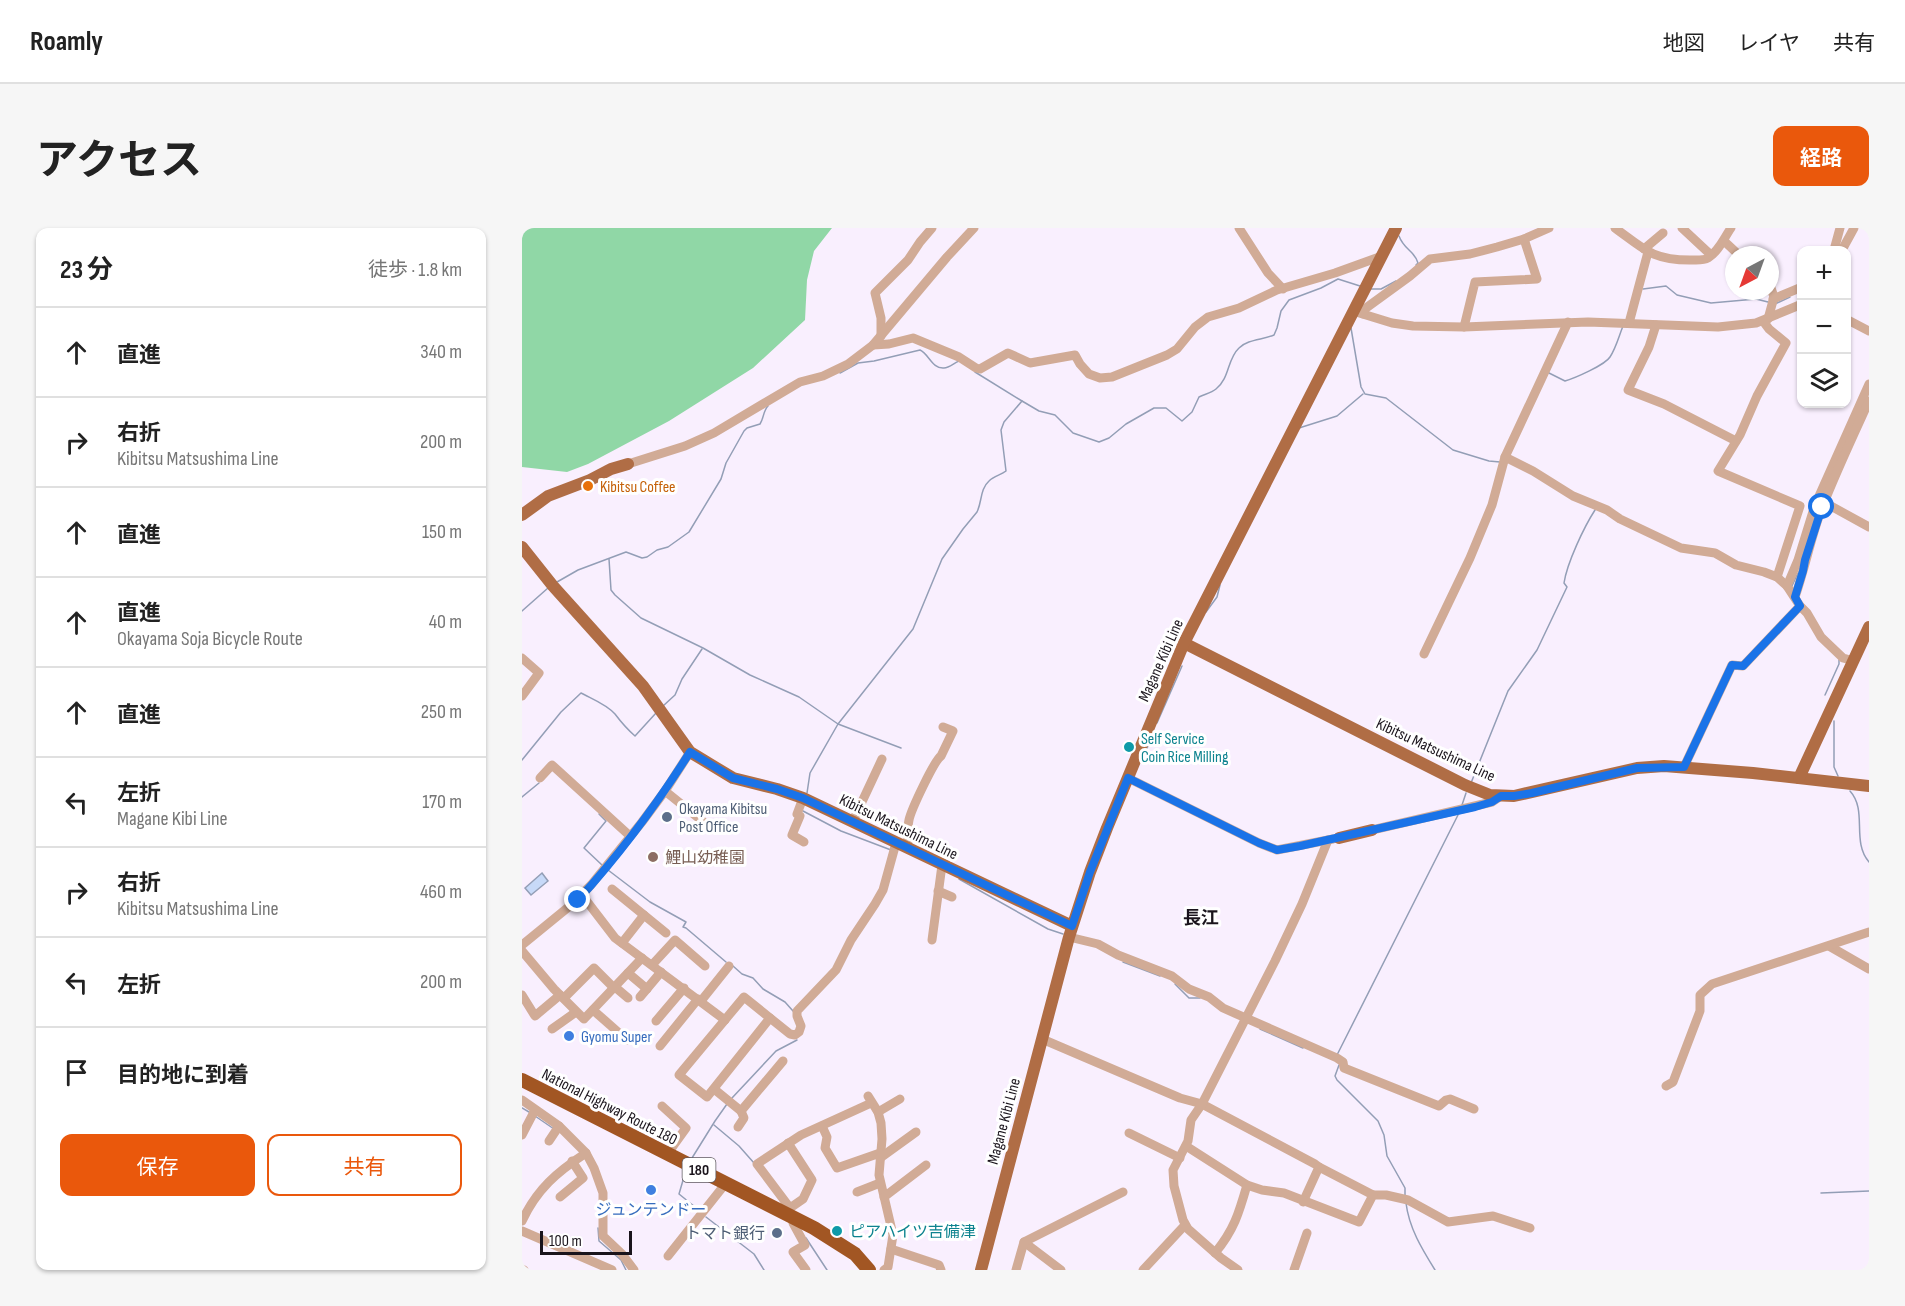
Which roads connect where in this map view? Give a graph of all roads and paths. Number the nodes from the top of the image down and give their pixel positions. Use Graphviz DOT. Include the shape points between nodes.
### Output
graph roads {
  1 [pos="932,228"];
  2 [pos="974,228"];
  3 [pos="1239,228"];
  4 [pos="1549,228"];
  5 [pos="1682,228"];
  6 [pos="1731,228"];
  7 [pos="1840,228"];
  8 [pos="1854,228"];
  9 [pos="1620,229"];
  10 [pos="1395,231"];
  11 [pos="1663,233"];
  12 [pos="1524,239"];
  13 [pos="1724,241"];
  14 [pos="1729,246"];
  15 [pos="1835,246"];
  16 [pos="1844,246"];
  17 [pos="1646,251"];
  18 [pos="1382,255"];
  19 [pos="1711,255"];
  20 [pos="1283,289"];
  21 [pos="1797,290"];
  22 [pos="1773,302"];
  23 [pos="1797,306"];
  24 [pos="1359,313"];
  25 [pos="1765,320"];
  26 [pos="1568,322"];
  27 [pos="1851,322"];
  28 [pos="1626,323"];
  29 [pos="1656,325"];
  30 [pos="1464,327"];
  31 [pos="1869,331"];
  32 [pos="881,336"];
  33 [pos="873,345"];
  34 [pos="1869,384"];
  35 [pos="1869,401"];
  36 [pos="1736,441"];
  37 [pos="1506,460"];
  38 [pos="628,464"];
  39 [pos="1821,500"];
  40 [pos="522,515"];
  41 [pos="1869,527"];
  42 [pos="522,547"];
  43 [pos="1777,577"];
  44 [pos="1794,598"];
  45 [pos="1869,627"];
  46 [pos="1184,643"];
  47 [pos="1865,644"];
  48 [pos="1424,654"];
  49 [pos="522,658"];
  50 [pos="1854,661"];
  51 [pos="522,696"];
  52 [pos="943,727"];
  53 [pos="932,751"];
  54 [pos="690,752"];
  55 [pos="941,756"];
  56 [pos="882,759"];
  57 [pos="1684,767"];
  58 [pos="540,778"];
  59 [pos="1128,778"];
  60 [pos="1799,778"];
  61 [pos="1869,786"];
  62 [pos="665,791"];
  63 [pos="1501,796"];
  64 [pos="803,798"];
  65 [pos="853,821"];
  66 [pos="706,824"];
  67 [pos="1372,830"];
  68 [pos="630,836"];
  69 [pos="1334,839"];
  70 [pos="804,842"];
  71 [pos="896,843"];
  72 [pos="908,849"];
  73 [pos="942,865"];
  74 [pos="612,889"];
  75 [pos="938,891"];
  76 [pos="582,895"];
  77 [pos="952,897"];
  78 [pos="644,915"];
  79 [pos="1071,932"];
  80 [pos="1869,932"];
  81 [pos="666,933"];
  82 [pos="932,940"];
  83 [pos="622,943"];
  84 [pos="522,945"];
  85 [pos="1828,946"];
  86 [pos="522,951"];
  87 [pos="642,958"];
  88 [pos="652,965"];
  89 [pos="705,966"];
  90 [pos="729,966"];
  91 [pos="1869,969"];
  92 [pos="662,972"];
  93 [pos="628,973"];
  94 [pos="615,987"];
  95 [pos="684,988"];
  96 [pos="522,995"];
  97 [pos="562,997"];
  98 [pos="628,998"];
  99 [pos="700,1000"];
  100 [pos="593,1010"];
  101 [pos="576,1012"];
  102 [pos="1246,1017"];
  103 [pos="770,1018"];
  104 [pos="725,1020"];
  105 [pos="656,1021"];
  106 [pos="552,1029"];
  107 [pos="1042,1039"];
  108 [pos="627,1040"];
  109 [pos="660,1046"];
  110 [pos="783,1061"];
  111 [pos="522,1080"];
  112 [pos="1666,1086"];
  113 [pos="714,1089"];
  114 [pos="900,1099"];
  115 [pos="522,1100"];
  116 [pos="1202,1104"];
  117 [pos="662,1106"];
  118 [pos="1474,1109"];
  119 [pos="741,1111"];
  120 [pos="878,1112"];
  121 [pos="534,1114"];
  122 [pos="822,1126"];
  123 [pos="738,1127"];
  124 [pos="916,1132"];
  125 [pos="1129,1133"];
  126 [pos="522,1135"];
  127 [pos="788,1143"];
  128 [pos="1186,1146"];
  129 [pos="668,1154"];
  130 [pos="880,1155"];
  131 [pos="579,1157"];
  132 [pos="1180,1158"];
  133 [pos="926,1165"];
  134 [pos="1319,1167"];
  135 [pos="726,1183"];
  136 [pos="880,1183"];
  137 [pos="1247,1185"];
  138 [pos="857,1192"];
  139 [pos="1123,1192"];
  140 [pos="1373,1195"];
  141 [pos="560,1197"];
  142 [pos="884,1197"];
  143 [pos="1304,1202"];
  144 [pos="790,1213"];
  145 [pos="522,1221"];
  146 [pos="1185,1225"];
  147 [pos="1530,1227"];
  148 [pos="522,1231"];
  149 [pos="1308,1233"];
  150 [pos="1024,1242"];
  151 [pos="891,1249"];
  152 [pos="1215,1253"];
  153 [pos="668,1256"];
  154 [pos="607,1269"];
  155 [pos="634,1270"];
  156 [pos="806,1270"];
  157 [pos="869,1270"];
  158 [pos="884,1270"];
  159 [pos="941,1270"];
  160 [pos="983,1270"];
  161 [pos="1016,1270"];
  162 [pos="1061,1270"];
  163 [pos="1143,1270"];
  164 [pos="1238,1270"];
  165 [pos="1294,1270"];
  1 -- 32 [label="street" via="908,260 875,293"];
  2 -- 32 [label="street"];
  3 -- 20 [label="street"];
  4 -- 12 [label="street"];
  5 -- 19 [label="street"];
  6 -- 13 [label="street"];
  7 -- 15 [label="street"];
  8 -- 16 [label="street"];
  9 -- 17 [label="street"];
  10 -- 18 [label="main road, Magane Kibi Line"];
  11 -- 17 [label="street"];
  12 -- 24 [label="street" via="1470,254 1430,259"];
  12 -- 30 [label="street" via="1537,279 1475,282"];
  13 -- 14 [label="street"];
  13 -- 19 [label="street"];
  17 -- 19 [label="street" via="1672,260 1701,260"];
  17 -- 28 [label="street"];
  18 -- 20 [label="street"];
  18 -- 24 [label="main road, Magane Kibi Line" via="1365,288"];
  20 -- 33 [label="street" via="1239,309 1203,319 1167,355 1106,378 1089,374 1075,355 1030,363 1008,353 980,369 913,338"];
  21 -- 22 [label="street"];
  22 -- 25 [label="street"];
  23 -- 25 [label="street"];
  24 -- 30 [label="street" via="1400,325"];
  24 -- 46 [label="main road, Magane Kibi Line"];
  25 -- 29 [label="street" via="1718,327"];
  25 -- 36 [label="street" via="1769,329 1786,343"];
  26 -- 28 [label="street"];
  26 -- 30 [label="street"];
  26 -- 37 [label="street"];
  27 -- 31 [label="street"];
  28 -- 29 [label="street"];
  29 -- 36 [label="street" via="1628,390"];
  32 -- 33 [label="street"];
  33 -- 38 [label="street" via="848,364 800,382 714,433"];
  34 -- 39 [label="street"];
  35 -- 39 [label="street"];
  36 -- 43 [label="street" via="1718,471 1800,506"];
  37 -- 43 [label="street" via="1681,548 1715,553 1736,565"];
  37 -- 48 [label="street" via="1486,519"];
  38 -- 40 [label="main road" via="548,496"];
  39 -- 41 [label="street"];
  39 -- 44 [label="street"];
  39 -- 44 [label="street" via="1798,560"];
  42 -- 54 [label="main road, Kibitsu Matsushima Line" via="643,686"];
  43 -- 44 [label="street"];
  44 -- 50 [label="street" via="1821,637 1843,658"];
  44 -- 57 [label="street" via="1743,666 1732,665"];
  45 -- 47 [label="main road"];
  46 -- 59 [label="main road, Magane Kibi Line"];
  46 -- 63 [label="main road, Kibitsu Matsushima Line" via="1465,785"];
  47 -- 50 [label="main road"];
  49 -- 51 [label="street" via="539,673"];
  50 -- 60 [label="main road"];
  52 -- 55 [label="street" via="953,731"];
  53 -- 55 [label="street"];
  54 -- 62 [label="street"];
  54 -- 64 [label="main road, Kibitsu Matsushima Line" via="733,778"];
  55 -- 72 [label="street" via="909,820"];
  56 -- 65 [label="street"];
  57 -- 60 [label="main road, Kibitsu Matsushima Line"];
  57 -- 63 [label="main road, Kibitsu Matsushima Line" via="1637,768 1532,793"];
  58 -- 68 [label="street" via="552,765"];
  59 -- 69 [label="street" via="1277,850"];
  59 -- 79 [label="main road, Magane Kibi Line" via="1090,872"];
  60 -- 61 [label="main road, Kibitsu Matsushima Line"];
  62 -- 66 [label="street"];
  62 -- 68 [label="street"];
  63 -- 67 [label="street" via="1492,802"];
  64 -- 65 [label="main road, Kibitsu Matsushima Line"];
  64 -- 70 [label="street" via="792,835"];
  65 -- 71 [label="main road, Kibitsu Matsushima Line"];
  67 -- 69 [label="main road"];
  68 -- 76 [label="street"];
  69 -- 102 [label="street"];
  71 -- 72 [label="main road, Kibitsu Matsushima Line"];
  71 -- 103 [label="street" via="883,890 875,904 836,970 797,1011 800,1032 790,1034"];
  72 -- 73 [label="main road, Kibitsu Matsushima Line"];
  73 -- 75 [label="street"];
  73 -- 79 [label="main road, Kibitsu Matsushima Line"];
  74 -- 78 [label="street"];
  75 -- 77 [label="street"];
  75 -- 82 [label="street"];
  76 -- 83 [label="street"];
  76 -- 84 [label="street"];
  78 -- 81 [label="street"];
  78 -- 83 [label="street"];
  79 -- 102 [label="street" via="1172,976 1223,1008"];
  79 -- 107 [label="main road, Magane Kibi Line"];
  80 -- 85 [label="street"];
  83 -- 87 [label="street"];
  85 -- 91 [label="street"];
  85 -- 112 [label="street" via="1712,984 1700,995 1700,1011 1673,1082"];
  86 -- 97 [label="street"];
  87 -- 88 [label="street"];
  87 -- 93 [label="street"];
  88 -- 89 [label="street" via="675,940"];
  88 -- 92 [label="street"];
  90 -- 99 [label="street"];
  92 -- 93 [label="street" via="644,993"];
  92 -- 95 [label="street"];
  93 -- 94 [label="street"];
  94 -- 97 [label="street" via="594,968"];
  94 -- 98 [label="street"];
  94 -- 100 [label="street"];
  95 -- 99 [label="street"];
  95 -- 105 [label="street"];
  96 -- 97 [label="street" via="535,1016"];
  97 -- 101 [label="street"];
  99 -- 104 [label="street"];
  99 -- 109 [label="street"];
  100 -- 101 [label="street" via="584,1019"];
  100 -- 108 [label="street"];
  101 -- 106 [label="street"];
  102 -- 116 [label="street"];
  102 -- 118 [label="street" via="1338,1058 1344,1068 1428,1102 1439,1106 1450,1099"];
  103 -- 104 [label="street" via="744,997"];
  103 -- 113 [label="street"];
  104 -- 113 [label="street" via="679,1075 707,1097"];
  107 -- 116 [label="street"];
  107 -- 160 [label="main road, Magane Kibi Line"];
  110 -- 119 [label="street"];
  111 -- 129 [label="highway, National Highway Route 180 / 180"];
  113 -- 119 [label="street"];
  114 -- 120 [label="street"];
  115 -- 121 [label="street"];
  116 -- 128 [label="street" via="1191,1120"];
  116 -- 134 [label="street"];
  117 -- 129 [label="street" via="686,1128"];
  119 -- 123 [label="street" via="744,1118"];
  120 -- 122 [label="street" via="869,1100"];
  120 -- 130 [label="street"];
  121 -- 126 [label="street"];
  121 -- 131 [label="street"];
  122 -- 127 [label="street"];
  122 -- 130 [label="street" via="827,1137 825,1148 837,1168"];
  124 -- 130 [label="street"];
  125 -- 132 [label="street"];
  127 -- 144 [label="street" via="812,1180 804,1199"];
  127 -- 144 [label="street" via="757,1164"];
  128 -- 132 [label="street"];
  128 -- 137 [label="street"];
  129 -- 135 [label="highway, National Highway Route 180 / 180"];
  130 -- 136 [label="street"];
  131 -- 141 [label="street" via="583,1178"];
  131 -- 145 [label="street" via="540,1191"];
  131 -- 155 [label="street" via="594,1168 603,1193 603,1236"];
  132 -- 146 [label="street" via="1172,1178"];
  133 -- 142 [label="street"];
  134 -- 140 [label="street"];
  134 -- 143 [label="street"];
  135 -- 144 [label="highway, National Highway Route 180 / 180"];
  135 -- 153 [label="street"];
  136 -- 138 [label="street"];
  136 -- 142 [label="street"];
  137 -- 143 [label="street"];
  137 -- 152 [label="street" via="1238,1218"];
  139 -- 150 [label="street"];
  140 -- 143 [label="street" via="1359,1222"];
  140 -- 147 [label="street" via="1408,1200 1448,1222 1493,1216"];
  142 -- 151 [label="street" via="894,1235"];
  144 -- 156 [label="street" via="805,1245 794,1252"];
  144 -- 157 [label="highway, National Highway Route 180 / 180" via="855,1254"];
  146 -- 152 [label="street"];
  146 -- 163 [label="street"];
  148 -- 154 [label="street"];
  149 -- 165 [label="street"];
  150 -- 161 [label="street"];
  150 -- 162 [label="street"];
  151 -- 158 [label="street"];
  151 -- 159 [label="street" via="939,1265"];
  152 -- 164 [label="street"];
}
